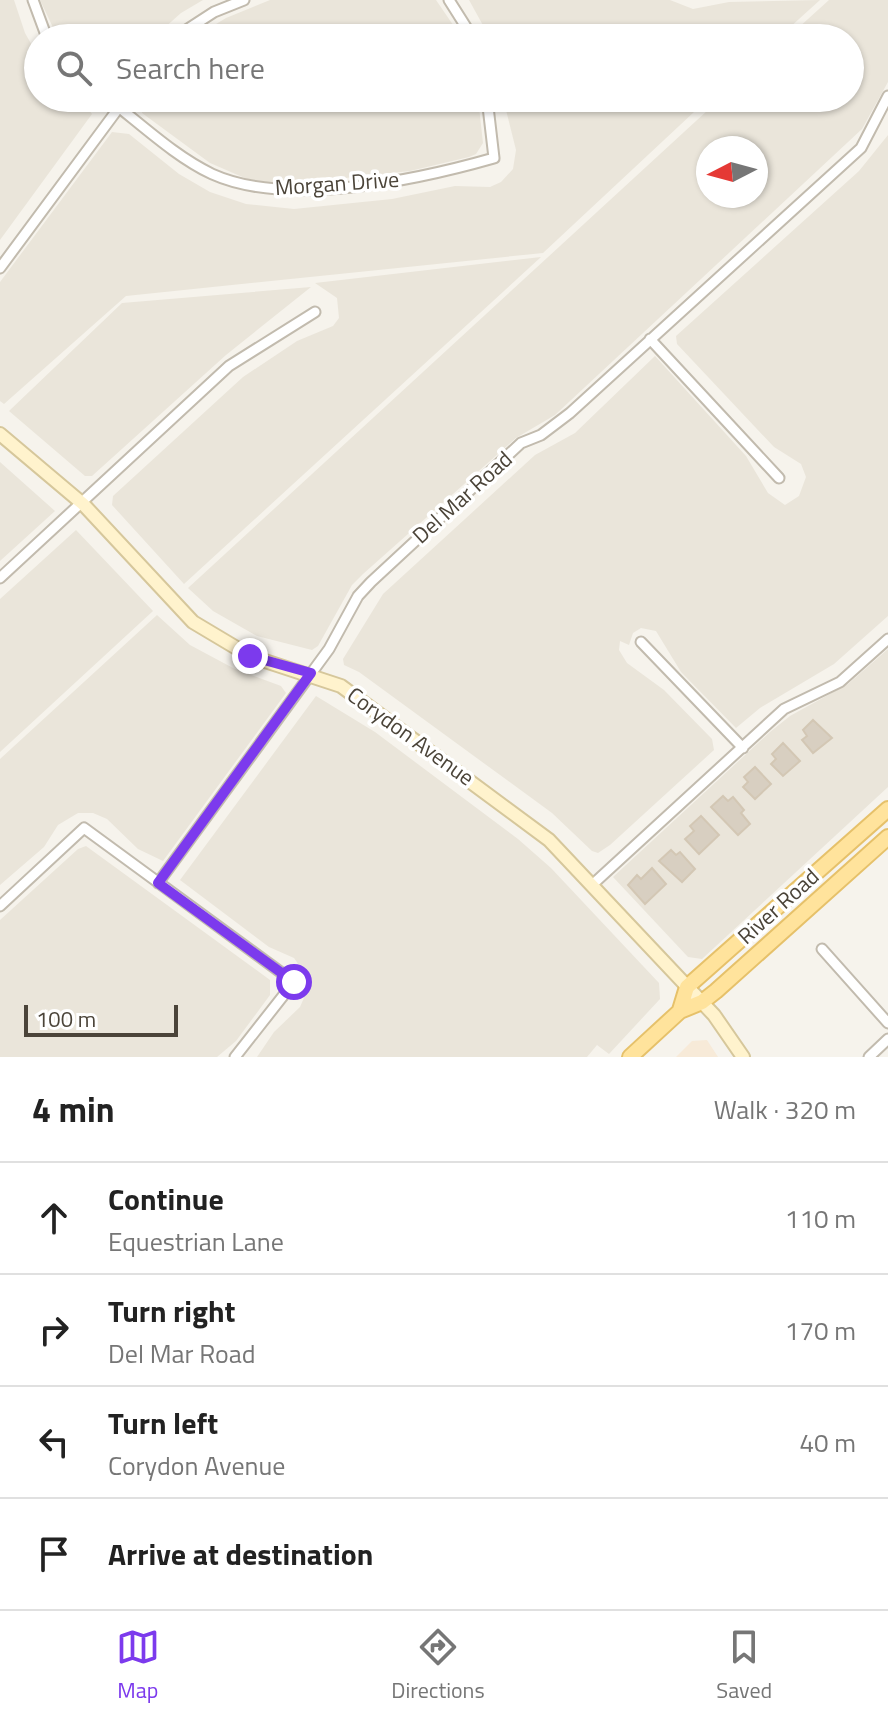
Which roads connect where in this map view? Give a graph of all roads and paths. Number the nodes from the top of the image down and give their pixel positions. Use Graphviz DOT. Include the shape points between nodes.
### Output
graph roads {
  1 [pos="33,0"];
  2 [pos="244,0"];
  3 [pos="449,0"];
  4 [pos="42,24"];
  5 [pos="196,24"];
  6 [pos="464,24"];
  7 [pos="888,96"];
  8 [pos="115,112"];
  9 [pos="126,112"];
  10 [pos="489,112"];
  11 [pos="0,268"];
  12 [pos="315,312"];
  13 [pos="650,339"];
  14 [pos="0,434"];
  15 [pos="779,478"];
  16 [pos="83,504"];
  17 [pos="0,578"];
  18 [pos="888,639"];
  19 [pos="641,642"];
  20 [pos="311,673"];
  21 [pos="743,748"];
  22 [pos="888,809"];
  23 [pos="888,837"];
  24 [pos="158,883"];
  25 [pos="592,885"];
  26 [pos="0,906"];
  27 [pos="822,949"];
  28 [pos="687,987"];
  29 [pos="702,1002"];
  30 [pos="680,1010"];
  31 [pos="888,1023"];
  32 [pos="888,1039"];
  33 [pos="743,1056"];
  34 [pos="235,1057"];
  35 [pos="630,1057"];
  36 [pos="869,1057"];
  1 -- 4 [label="street"];
  2 -- 5 [label="street"];
  3 -- 6 [label="street"];
  7 -- 13 [label="street, Del Mar Road" via="861,148"];
  8 -- 11 [label="street"];
  9 -- 10 [label="street, Morgan Drive" via="209,172 241,185 310,190 411,178 494,158"];
  12 -- 16 [label="street" via="229,366"];
  13 -- 15 [label="street"];
  13 -- 20 [label="street, Del Mar Road" via="570,413 521,443 371,582"];
  14 -- 16 [label="main road, Corydon Avenue"];
  16 -- 17 [label="street"];
  16 -- 20 [label="main road, Corydon Avenue" via="193,622 250,656"];
  18 -- 21 [label="street" via="840,682 784,709"];
  19 -- 21 [label="street"];
  20 -- 24 [label="street, Del Mar Road"];
  20 -- 25 [label="main road, Corydon Avenue" via="364,701 514,812"];
  21 -- 25 [label="street"];
  22 -- 28 [label="main road, River Road"];
  23 -- 29 [label="main road, River Road"];
  24 -- 26 [label="street" via="84,828"];
  24 -- 34 [label="street" via="294,982"];
  25 -- 28 [label="main road, Corydon Avenue"];
  27 -- 31 [label="street"];
  28 -- 29 [label="main road, Corydon Avenue"];
  28 -- 30 [label="main road, River Road"];
  29 -- 30 [label="main road, River Road"];
  29 -- 33 [label="main road, Corydon Avenue"];
  30 -- 35 [label="main road, River Road"];
  32 -- 36 [label="street"];
}
